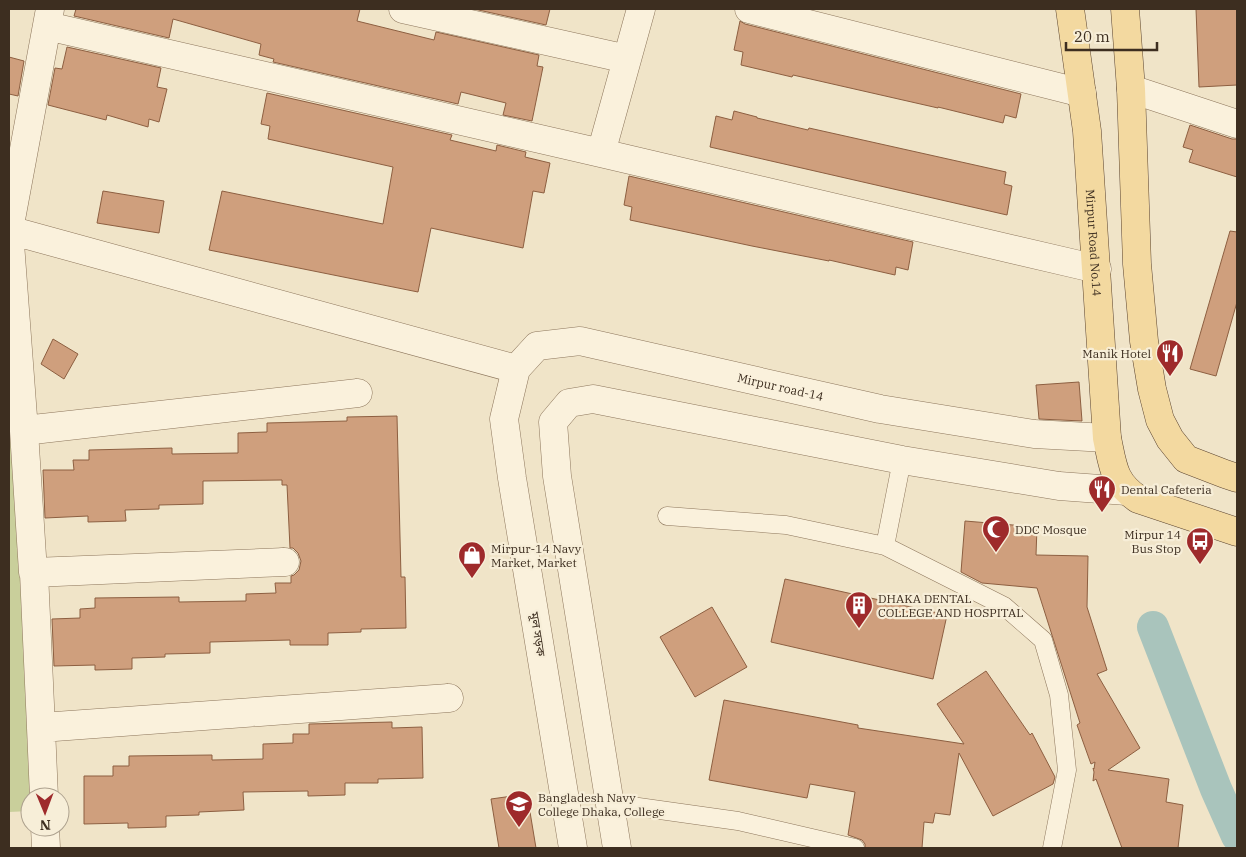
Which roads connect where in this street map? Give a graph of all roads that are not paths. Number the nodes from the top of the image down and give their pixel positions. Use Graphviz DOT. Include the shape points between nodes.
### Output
graph roads {
  1 [pos="404,9"];
  2 [pos="641,9"];
  3 [pos="749,9"];
  4 [pos="1070,9"];
  5 [pos="1125,9"];
  6 [pos="49,18"];
  7 [pos="627,59"];
  8 [pos="1131,89"];
  9 [pos="1082,93"];
  10 [pos="1237,124"];
  11 [pos="601,153"];
  12 [pos="9,230"];
  13 [pos="1097,269"];
  14 [pos="516,369"];
  15 [pos="504,419"];
  16 [pos="1107,438"];
  17 [pos="902,460"];
  18 [pos="1237,478"];
  19 [pos="1121,483"];
  20 [pos="667,516"];
  21 [pos="1237,532"];
  22 [pos="885,546"];
  23 [pos="444,698"];
  24 [pos="41,728"];
  25 [pos="41,728"];
  26 [pos="41,728"];
  27 [pos="44,787"];
  28 [pos="610,803"];
  29 [pos="572,848"];
  30 [pos="617,848"];
  31 [pos="855,848"];
  32 [pos="1052,848"];
  1 -- 7 [label="street"];
  2 -- 7 [label="street"];
  3 -- 9 [label="street"];
  4 -- 9 [label="main road, Mirpur Road No.14"];
  5 -- 8 [label="main road"];
  6 -- 11 [label="street"];
  6 -- 12 [label="street"];
  7 -- 11 [label="street"];
  8 -- 10 [label="street"];
  8 -- 18 [label="main road" via="1137,264 1144,341 1160,420 1186,459"];
  9 -- 13 [label="main road, Mirpur Road No.14"];
  11 -- 13 [label="street"];
  12 -- 14 [label="street"];
  12 -- 24 [label="street" via="24,430 328,396 24,431 34,572 280,562 34,574"];
  13 -- 16 [label="main road, Mirpur Road No.14"];
  14 -- 15 [label="street, Mirpur road-14"];
  14 -- 16 [label="street, Mirpur road-14" via="537,346 580,341 880,409 1034,434"];
  15 -- 29 [label="street, মূল সড়ক"];
  16 -- 19 [label="main road, Mirpur Road No.14"];
  17 -- 19 [label="street" via="1059,486"];
  17 -- 22 [label="lane"];
  17 -- 28 [label="street" via="593,400 569,403 552,422 557,476"];
  19 -- 21 [label="main road" via="1138,499"];
  20 -- 22 [label="lane" via="786,525"];
  22 -- 32 [label="lane" via="1004,606 1043,640 1059,694 1067,770"];
  23 -- 25 [label="street"];
  26 -- 27 [label="street"];
  28 -- 30 [label="street"];
  28 -- 31 [label="lane" via="738,821"];
}
